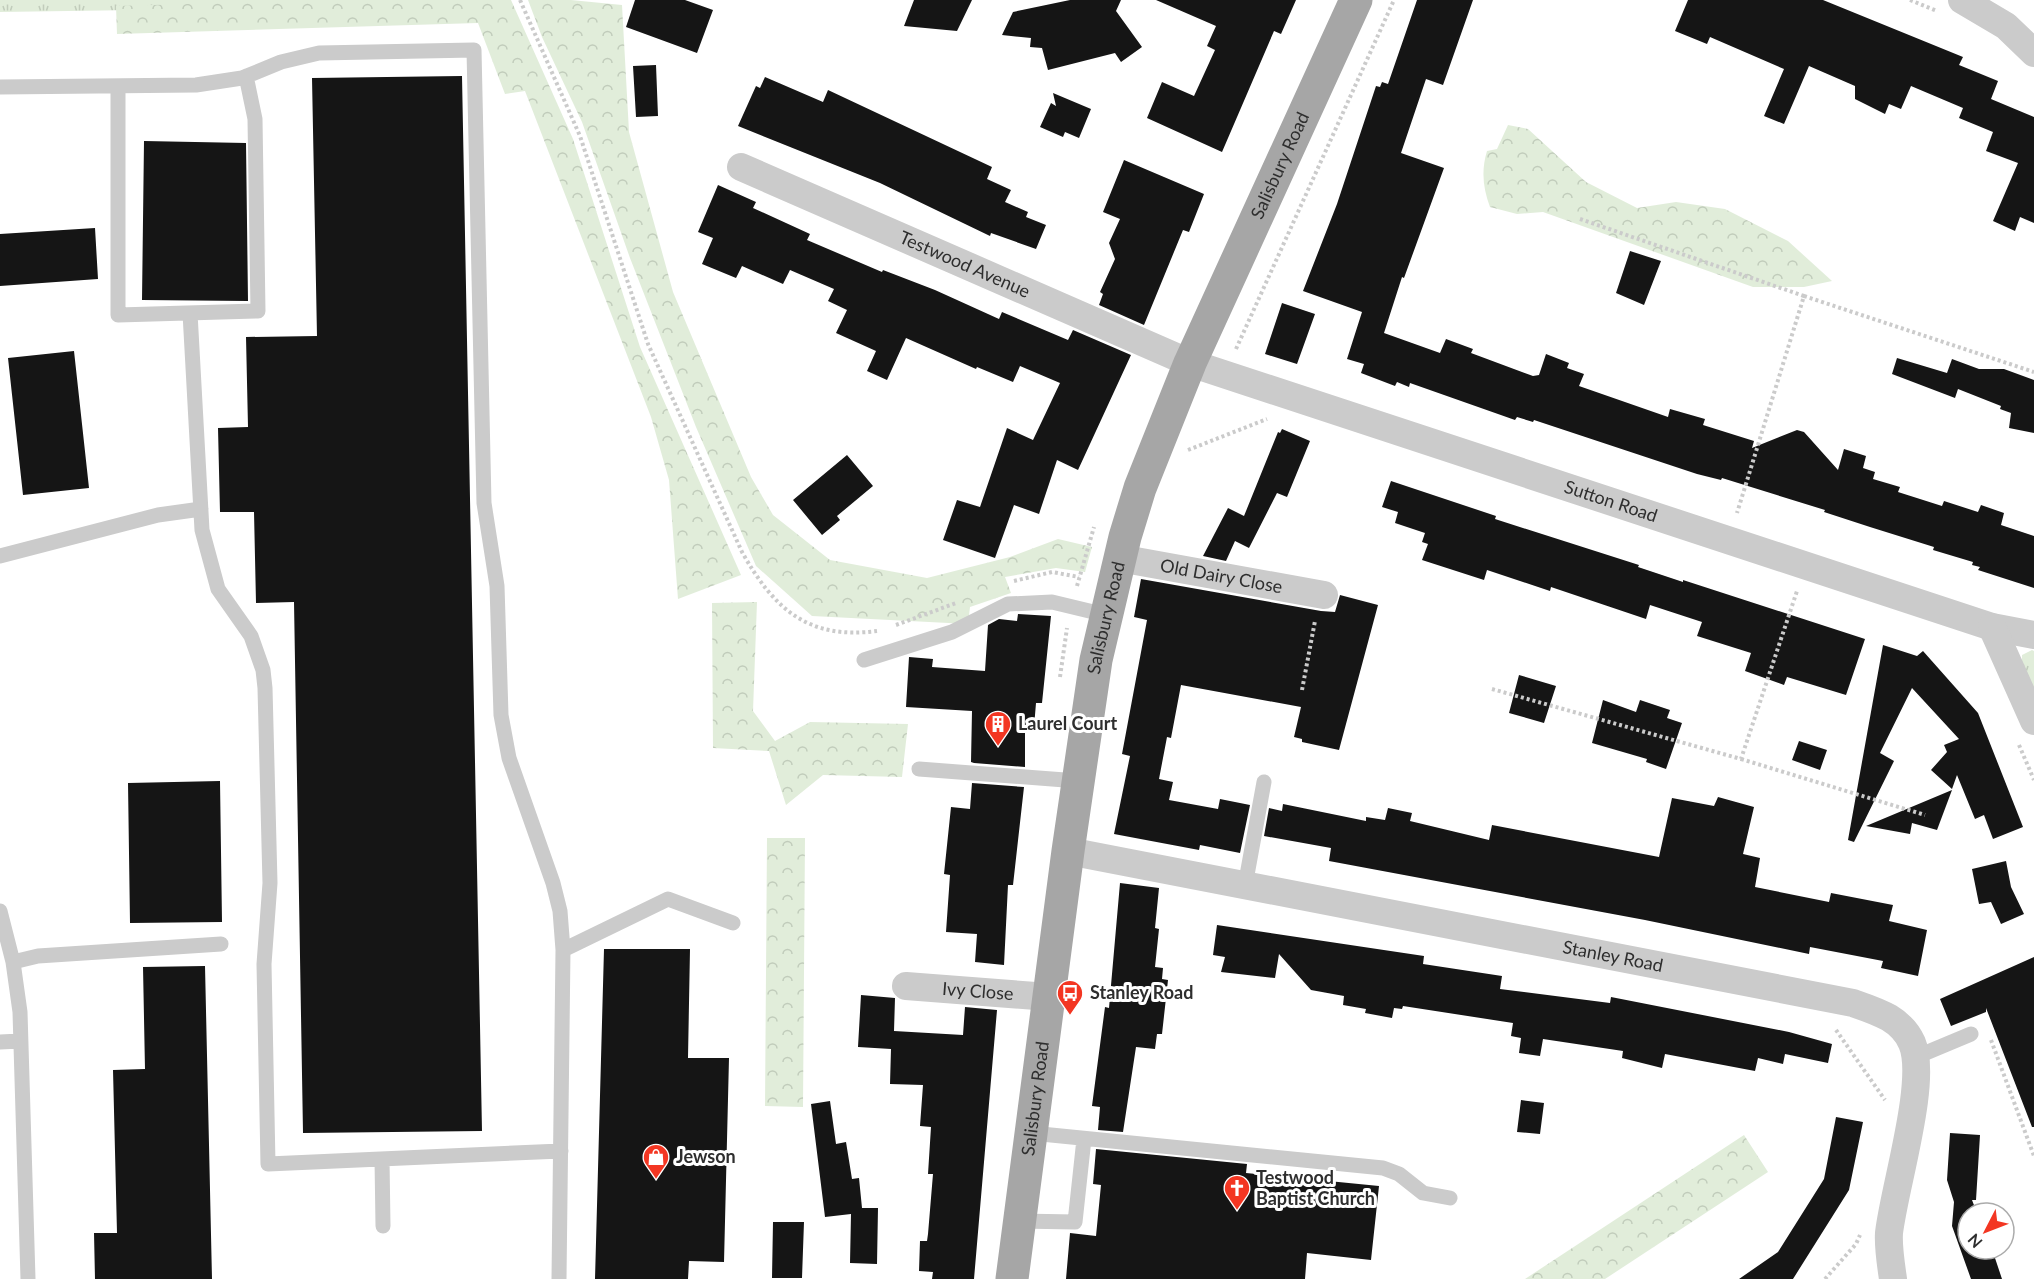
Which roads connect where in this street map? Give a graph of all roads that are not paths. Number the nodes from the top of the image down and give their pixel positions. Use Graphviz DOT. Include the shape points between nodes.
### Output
graph roads {
  1 [pos="1356,0"];
  2 [pos="1962,0"];
  3 [pos="2034,54"];
  4 [pos="246,76"];
  5 [pos="118,86"];
  6 [pos="0,87"];
  7 [pos="741,167"];
  8 [pos="190,313"];
  9 [pos="1190,363"];
  10 [pos="201,509"];
  11 [pos="0,556"];
  12 [pos="1116,570"];
  13 [pos="1322,594"];
  14 [pos="1106,615"];
  15 [pos="1992,627"];
  16 [pos="2034,635"];
  17 [pos="864,660"];
  18 [pos="2025,730"];
  19 [pos="919,769"];
  20 [pos="1078,782"];
  21 [pos="1264,782"];
  22 [pos="1068,851"];
  23 [pos="1245,886"];
  24 [pos="0,911"];
  25 [pos="733,923"];
  26 [pos="3,932"];
  27 [pos="221,944"];
  28 [pos="563,950"];
  29 [pos="13,962"];
  30 [pos="906,986"];
  31 [pos="1049,997"];
  32 [pos="1971,1034"];
  33 [pos="20,1041"];
  34 [pos="0,1042"];
  35 [pos="1916,1057"];
  36 [pos="1031,1133"];
  37 [pos="1084,1139"];
  38 [pos="561,1150"];
  39 [pos="382,1159"];
  40 [pos="1450,1198"];
  41 [pos="1019,1221"];
  42 [pos="384,1226"];
  43 [pos="1887,1278"];
  44 [pos="28,1279"];
  45 [pos="559,1279"];
  46 [pos="1012,1279"];
  1 -- 9 [label="main road, Salisbury Road"];
  2 -- 3 [label="street" via="2006,26"];
  4 -- 5 [label="lane" via="196,85"];
  4 -- 8 [label="lane" via="255,119 258,311"];
  4 -- 28 [label="lane" via="319,53 474,50 484,503 497,586 501,715 509,758 558,902"];
  5 -- 6 [label="lane"];
  5 -- 8 [label="lane" via="118,315"];
  7 -- 9 [label="street, Testwood Avenue"];
  8 -- 10 [label="lane"];
  9 -- 12 [label="main road, Salisbury Road" via="1140,488"];
  9 -- 15 [label="street, Sutton Road"];
  10 -- 11 [label="lane" via="158,515"];
  10 -- 39 [label="lane" via="215,582 251,636 265,688 270,883 264,964 268,1164"];
  12 -- 13 [label="street, Old Dairy Close"];
  12 -- 14 [label="main road, Salisbury Road"];
  14 -- 17 [label="lane" via="1052,602 1008,604 952,632"];
  14 -- 20 [label="main road, Salisbury Road"];
  15 -- 16 [label="street, Sutton Road"];
  15 -- 18 [label="street"];
  19 -- 20 [label="lane"];
  20 -- 22 [label="main road, Salisbury Road"];
  21 -- 23 [label="lane"];
  22 -- 23 [label="street, Stanley Road"];
  22 -- 31 [label="main road, Salisbury Road"];
  23 -- 35 [label="street, Stanley Road" via="1836,1000 1892,1019 1912,1042"];
  24 -- 26 [label="lane"];
  25 -- 28 [label="lane" via="668,899"];
  26 -- 29 [label="lane"];
  27 -- 29 [label="lane" via="38,956"];
  28 -- 38 [label="lane"];
  29 -- 33 [label="lane"];
  30 -- 31 [label="street, Ivy Close"];
  31 -- 36 [label="main road, Salisbury Road"];
  32 -- 35 [label="lane"];
  33 -- 34 [label="lane"];
  33 -- 44 [label="lane"];
  35 -- 43 [label="street, Stanley Road" via="1917,1084 1889,1236"];
  36 -- 37 [label="lane"];
  36 -- 41 [label="main road, Salisbury Road"];
  37 -- 40 [label="lane" via="1383,1168 1399,1174 1423,1193"];
  37 -- 41 [label="lane" via="1075,1222"];
  38 -- 39 [label="lane"];
  38 -- 45 [label="lane"];
  39 -- 42 [label="lane"];
  41 -- 46 [label="main road, Salisbury Road"];
}
